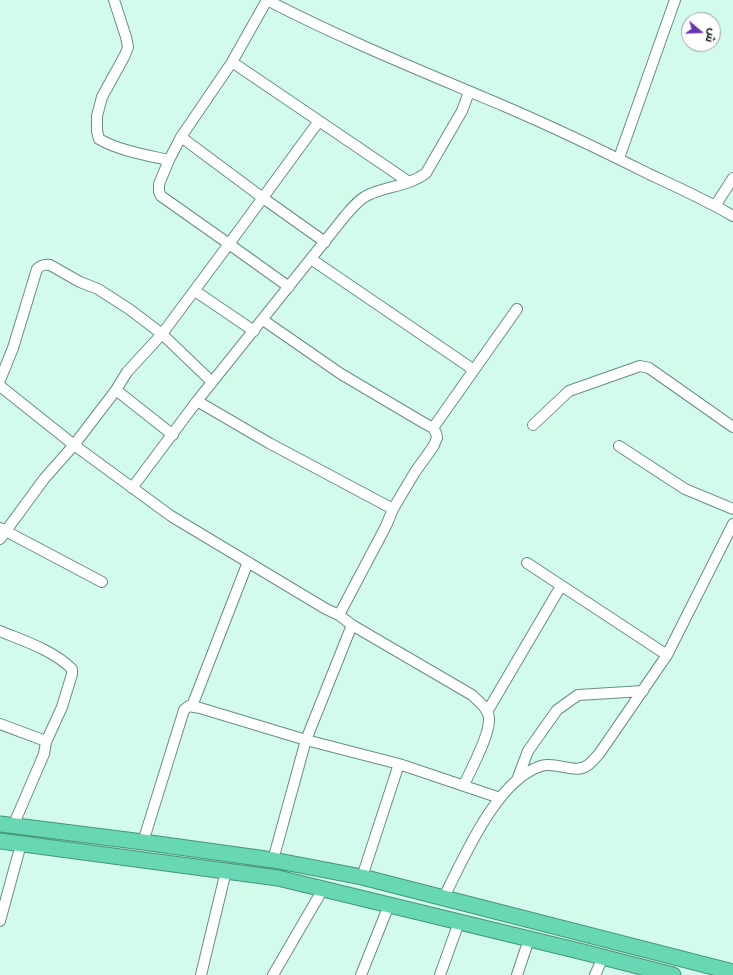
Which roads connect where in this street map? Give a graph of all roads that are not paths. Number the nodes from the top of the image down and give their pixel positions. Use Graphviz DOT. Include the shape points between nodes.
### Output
graph roads {
  1 [pos="114,0"];
  2 [pos="267,0"];
  3 [pos="675,0"];
  4 [pos="232,62"];
  5 [pos="469,92"];
  6 [pos="319,121"];
  7 [pos="181,137"];
  8 [pos="619,158"];
  9 [pos="169,160"];
  10 [pos="733,178"];
  11 [pos="409,182"];
  12 [pos="263,198"];
  13 [pos="715,206"];
  14 [pos="733,216"];
  15 [pos="325,242"];
  16 [pos="229,244"];
  17 [pos="311,259"];
  18 [pos="289,287"];
  19 [pos="195,291"];
  20 [pos="517,309"];
  21 [pos="263,320"];
  22 [pos="254,330"];
  23 [pos="162,334"];
  24 [pos="474,370"];
  25 [pos="0,380"];
  26 [pos="212,382"];
  27 [pos="0,386"];
  28 [pos="116,390"];
  29 [pos="197,401"];
  30 [pos="533,425"];
  31 [pos="733,427"];
  32 [pos="433,428"];
  33 [pos="173,435"];
  34 [pos="74,446"];
  35 [pos="619,446"];
  36 [pos="132,488"];
  37 [pos="393,509"];
  38 [pos="733,509"];
  39 [pos="733,524"];
  40 [pos="2,533"];
  41 [pos="248,562"];
  42 [pos="527,563"];
  43 [pos="102,582"];
  44 [pos="561,586"];
  45 [pos="339,615"];
  46 [pos="352,625"];
  47 [pos="0,631"];
  48 [pos="667,655"];
  49 [pos="643,691"];
  50 [pos="192,706"];
  51 [pos="487,712"];
  52 [pos="0,724"];
  53 [pos="306,740"];
  54 [pos="46,742"];
  55 [pos="399,764"];
  56 [pos="517,780"];
  57 [pos="464,785"];
  58 [pos="500,798"];
  59 [pos="7,825"];
  60 [pos="0,841"];
  61 [pos="143,842"];
  62 [pos="21,844"];
  63 [pos="273,860"];
  64 [pos="226,871"];
  65 [pos="362,878"];
  66 [pos="323,889"];
  67 [pos="443,899"];
  68 [pos="389,905"];
  69 [pos="0,921"];
  70 [pos="459,922"];
  71 [pos="529,939"];
  72 [pos="603,957"];
  73 [pos="733,972"];
  74 [pos="201,975"];
  75 [pos="273,975"];
  76 [pos="361,975"];
  77 [pos="440,975"];
  78 [pos="517,975"];
  79 [pos="595,975"];
  80 [pos="673,975"];
  1 -- 9 [label="street" via="128,47 102,97 97,116 99,139"];
  2 -- 4 [label="street"];
  2 -- 5 [label="street" via="315,25"];
  3 -- 8 [label="street"];
  4 -- 6 [label="street"];
  4 -- 7 [label="street"];
  5 -- 8 [label="street"];
  5 -- 11 [label="street" via="462,111 430,167 420,178"];
  6 -- 11 [label="street"];
  6 -- 12 [label="street"];
  7 -- 9 [label="street"];
  7 -- 12 [label="street"];
  8 -- 13 [label="street"];
  9 -- 16 [label="street" via="158,184 161,196"];
  10 -- 13 [label="street"];
  11 -- 15 [label="street" via="364,197"];
  12 -- 15 [label="street"];
  12 -- 16 [label="street"];
  13 -- 14 [label="street"];
  15 -- 17 [label="street"];
  16 -- 18 [label="street"];
  16 -- 19 [label="street"];
  17 -- 18 [label="street"];
  17 -- 24 [label="street"];
  18 -- 21 [label="street"];
  19 -- 22 [label="street"];
  19 -- 23 [label="street"];
  20 -- 24 [label="street"];
  21 -- 22 [label="street"];
  21 -- 32 [label="street" via="341,374"];
  22 -- 26 [label="street"];
  23 -- 25 [label="street" via="98,289 44,264 37,269 13,348"];
  23 -- 26 [label="street"];
  23 -- 28 [label="street" via="127,372"];
  24 -- 32 [label="street"];
  26 -- 29 [label="street"];
  27 -- 34 [label="street"];
  28 -- 33 [label="street"];
  28 -- 34 [label="street"];
  29 -- 33 [label="street"];
  29 -- 37 [label="street" via="269,443"];
  30 -- 31 [label="street" via="569,391 640,366 649,368"];
  32 -- 37 [label="street" via="437,438 433,447"];
  33 -- 36 [label="street"];
  34 -- 36 [label="street"];
  34 -- 40 [label="street" via="44,479"];
  35 -- 38 [label="street" via="685,489"];
  36 -- 41 [label="street" via="171,516"];
  37 -- 45 [label="street"];
  39 -- 48 [label="street"];
  40 -- 43 [label="street"];
  41 -- 45 [label="street"];
  41 -- 50 [label="street"];
  42 -- 44 [label="street"];
  44 -- 48 [label="street"];
  44 -- 51 [label="street"];
  45 -- 46 [label="street"];
  46 -- 51 [label="street" via="467,692"];
  46 -- 53 [label="street"];
  47 -- 54 [label="street" via="50,653 72,669 62,707"];
  48 -- 49 [label="street"];
  49 -- 56 [label="street" via="599,754 587,766 573,769 550,764"];
  49 -- 56 [label="street" via="578,695 562,706 528,751"];
  50 -- 53 [label="street"];
  50 -- 61 [label="street" via="184,710"];
  51 -- 57 [label="street" via="489,718 484,738"];
  52 -- 54 [label="street"];
  53 -- 55 [label="street"];
  53 -- 63 [label="street"];
  54 -- 59 [label="street" via="44,754"];
  55 -- 57 [label="street"];
  55 -- 65 [label="street"];
  56 -- 58 [label="street"];
  57 -- 58 [label="street"];
  58 -- 67 [label="street" via="472,840"];
  59 -- 61 [label="highway"];
  60 -- 62 [label="highway"];
  61 -- 63 [label="highway"];
  62 -- 64 [label="highway"];
  62 -- 69 [label="street"];
  63 -- 65 [label="highway"];
  64 -- 66 [label="highway" via="278,878"];
  64 -- 74 [label="street"];
  65 -- 67 [label="highway"];
  66 -- 68 [label="highway"];
  66 -- 75 [label="street"];
  67 -- 73 [label="highway"];
  68 -- 70 [label="highway"];
  68 -- 76 [label="street"];
  70 -- 71 [label="highway"];
  70 -- 77 [label="street"];
  71 -- 72 [label="highway"];
  71 -- 78 [label="street"];
  72 -- 79 [label="street"];
  72 -- 80 [label="highway"];
}
